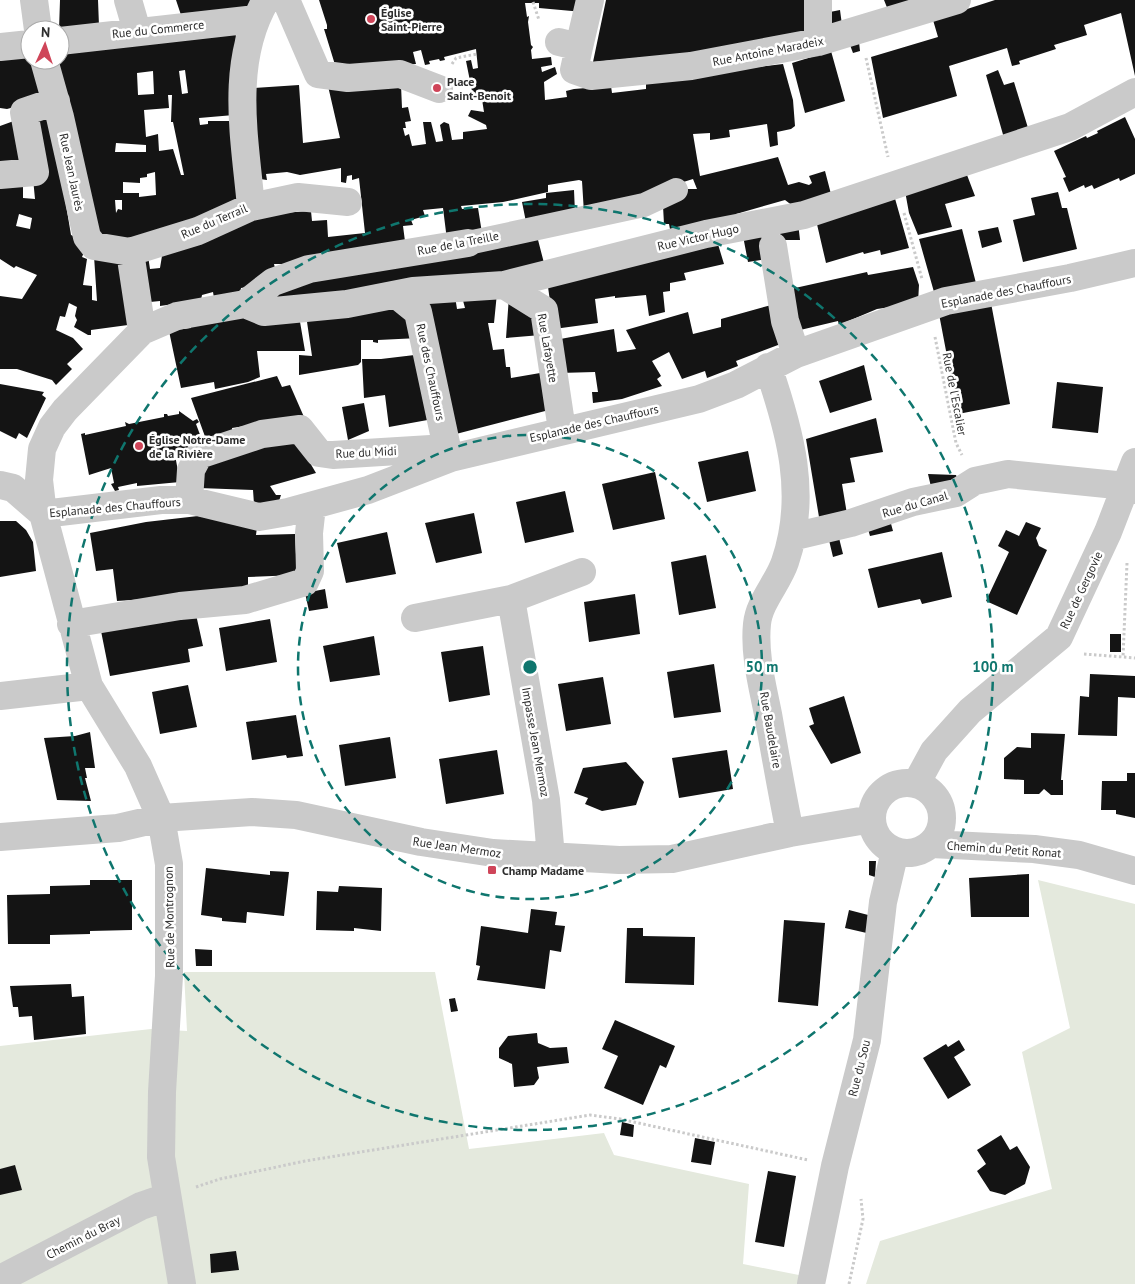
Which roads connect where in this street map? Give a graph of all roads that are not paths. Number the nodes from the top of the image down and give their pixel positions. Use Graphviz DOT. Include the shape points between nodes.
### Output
graph roads {
  1 [pos="34,0"];
  2 [pos="128,0"];
  3 [pos="286,0"];
  4 [pos="590,0"];
  5 [pos="818,0"];
  6 [pos="957,0"];
  7 [pos="261,10"];
  8 [pos="37,20"];
  9 [pos="137,31"];
  10 [pos="70,40"];
  11 [pos="818,42"];
  12 [pos="20,45"];
  13 [pos="0,47"];
  14 [pos="47,70"];
  15 [pos="439,89"];
  16 [pos="1135,92"];
  17 [pos="56,101"];
  18 [pos="0,175"];
  19 [pos="676,190"];
  20 [pos="348,202"];
  21 [pos="251,207"];
  22 [pos="468,243"];
  23 [pos="773,246"];
  24 [pos="130,252"];
  25 [pos="1135,263"];
  26 [pos="504,285"];
  27 [pos="397,295"];
  28 [pos="245,304"];
  29 [pos="142,331"];
  30 [pos="796,354"];
  31 [pos="768,367"];
  32 [pos="562,430"];
  33 [pos="449,453"];
  34 [pos="1132,479"];
  35 [pos="0,485"];
  36 [pos="189,500"];
  37 [pos="312,506"];
  38 [pos="43,514"];
  39 [pos="792,536"];
  40 [pos="582,572"];
  41 [pos="511,599"];
  42 [pos="415,618"];
  43 [pos="71,624"];
  44 [pos="90,686"];
  45 [pos="0,696"];
  46 [pos="916,784"];
  47 [pos="160,818"];
  48 [pos="872,819"];
  49 [pos="790,833"];
  50 [pos="0,837"];
  51 [pos="931,844"];
  52 [pos="894,851"];
  53 [pos="550,858"];
  54 [pos="1135,871"];
  55 [pos="167,1197"];
  56 [pos="0,1279"];
  57 [pos="182,1284"];
  58 [pos="811,1284"];
  1 -- 8 [label="street"];
  2 -- 9 [label="street"];
  3 -- 15 [label="street" via="318,74 348,78 400,74"];
  4 -- 11 [label="street, Rue Antoine Maradeix" via="571,53 591,76 691,66"];
  5 -- 11 [label="street"];
  6 -- 11 [label="street, Rue Antoine Maradeix"];
  7 -- 9 [label="street, Rue du Commerce"];
  7 -- 21 [label="street, Rue du Terrail" via="251,35 241,96"];
  9 -- 10 [label="street, Rue du Commerce"];
  12 -- 13 [label="street"];
  14 -- 17 [label="street, Rue Jean Jaurès"];
  16 -- 26 [label="street, Rue Victor Hugo" via="1070,127 804,215 706,234"];
  17 -- 18 [label="street" via="24,112 35,172"];
  17 -- 24 [label="street, Rue Jean Jaurès" via="87,237 94,246"];
  19 -- 22 [label="street, Rue de la Treille" via="644,205"];
  20 -- 21 [label="street" via="298,197"];
  21 -- 24 [label="street, Rue du Terrail" via="198,230"];
  22 -- 28 [label="street, Rue de la Treille" via="309,269 273,282"];
  23 -- 30 [label="street" via="785,321"];
  24 -- 29 [label="street"];
  25 -- 30 [label="street, Esplanade des Chauffours" via="946,301"];
  26 -- 27 [label="street, Rue Victor Hugo"];
  26 -- 32 [label="street, Rue Lafayette" via="544,310"];
  27 -- 28 [label="street, Rue Victor Hugo" via="347,304 264,312"];
  27 -- 33 [label="street, Rue des Chauffours" via="418,312"];
  28 -- 29 [label="street" via="177,316"];
  29 -- 38 [label="street, Rue de Montrognon" via="52,427 42,449 39,480"];
  30 -- 31 [label="street, Esplanade des Chauffours"];
  31 -- 32 [label="street, Esplanade des Chauffours" via="736,385 700,399"];
  31 -- 39 [label="street, Rue Baudelaire" via="796,469"];
  32 -- 33 [label="street, Esplanade des Chauffours"];
  33 -- 36 [label="street, Rue du Midi" via="319,454 300,429 262,434 199,455 191,470"];
  33 -- 37 [label="street, Esplanade des Chauffours" via="368,490"];
  34 -- 39 [label="street, Rue du Canal" via="1008,474 975,481 956,492 913,502 851,523"];
  34 -- 46 [label="street, Rue de Gergovie" via="1059,637 970,711 934,751"];
  35 -- 38 [label="street" via="13,488"];
  36 -- 37 [label="street, Esplanade des Chauffours" via="259,517"];
  36 -- 38 [label="street, Esplanade des Chauffours" via="161,500"];
  37 -- 43 [label="street" via="310,571 305,582 245,600 180,606"];
  38 -- 43 [label="street, Rue de Montrognon"];
  39 -- 49 [label="street, Rue Baudelaire" via="785,564 757,622 757,657"];
  40 -- 41 [label="street"];
  41 -- 42 [label="street"];
  41 -- 53 [label="street, Impasse Jean Mermoz" via="546,800"];
  43 -- 44 [label="street, Rue de Montrognon"];
  44 -- 45 [label="street"];
  44 -- 47 [label="street, Rue de Montrognon" via="138,766"];
  46 -- 48 [label="street" via="895,785 885,790 878,798"];
  46 -- 51 [label="street" via="926,788 940,805 941,825"];
  47 -- 50 [label="street, Rue Jean Mermoz" via="118,828"];
  47 -- 53 [label="street, Rue Jean Mermoz" via="252,812 296,815 421,842"];
  47 -- 55 [label="street, Rue de Montrognon" via="169,864 170,894 161,1157"];
  48 -- 49 [label="street, Rue Jean Mermoz"];
  48 -- 52 [label="street" via="878,838"];
  49 -- 53 [label="street, Rue Jean Mermoz" via="672,859"];
  51 -- 52 [label="street" via="914,852"];
  51 -- 54 [label="street, Chemin du Petit Ronat" via="1079,855"];
  52 -- 58 [label="street, Rue du Sou" via="883,902 867,1040 835,1166"];
  55 -- 56 [label="street, Chemin du Bray" via="141,1206"];
  55 -- 57 [label="street, Rue de Montrognon"];
}
